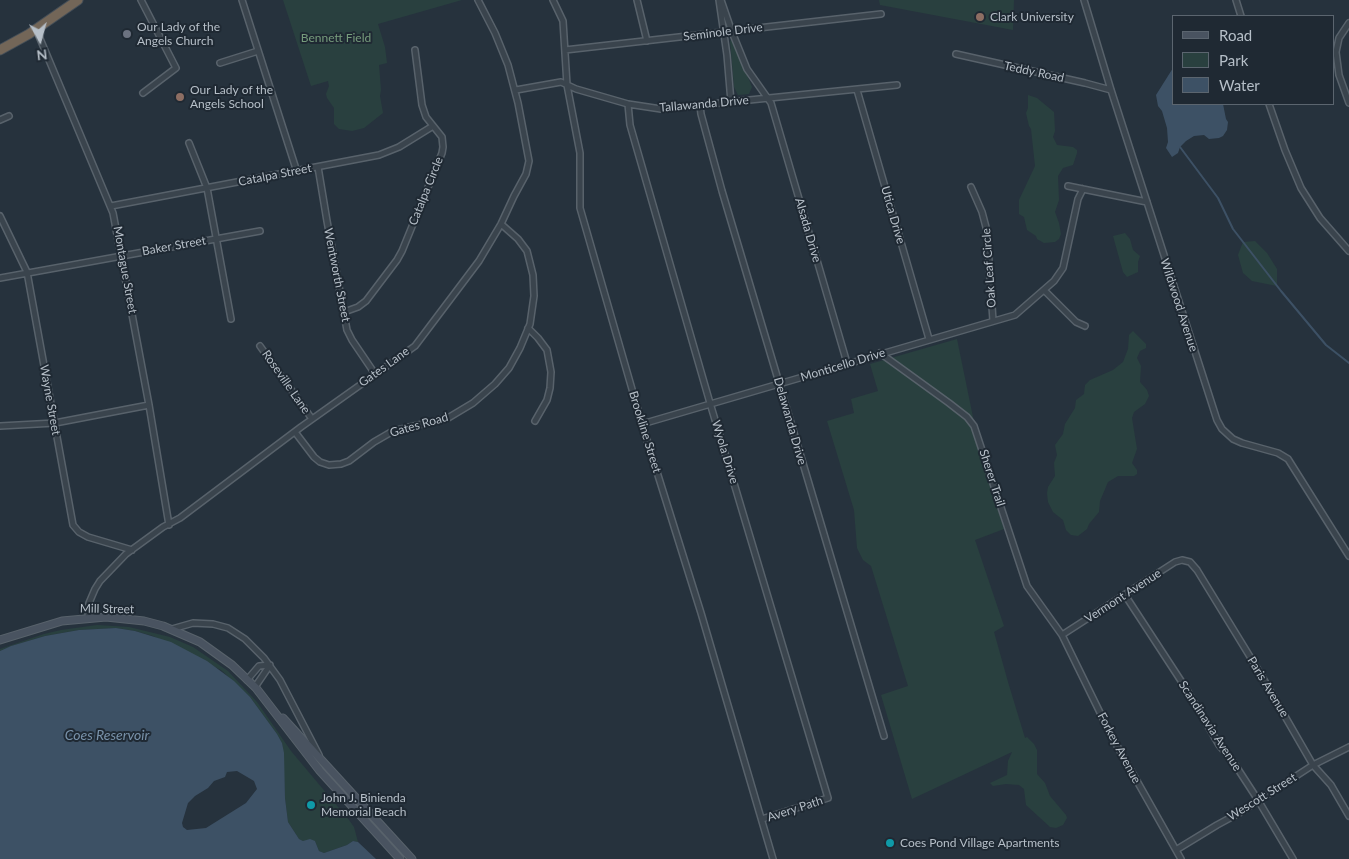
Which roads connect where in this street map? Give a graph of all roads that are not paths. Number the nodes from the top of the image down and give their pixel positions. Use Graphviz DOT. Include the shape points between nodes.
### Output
graph roads {
  1 [pos="78,0"];
  2 [pos="141,0"];
  3 [pos="242,0"];
  4 [pos="478,0"];
  5 [pos="553,0"];
  6 [pos="637,0"];
  7 [pos="720,0"];
  8 [pos="1084,0"];
  9 [pos="1236,0"];
  10 [pos="881,14"];
  11 [pos="1241,15"];
  12 [pos="1349,23"];
  13 [pos="36,29"];
  14 [pos="724,32"];
  15 [pos="732,32"];
  16 [pos="647,41"];
  17 [pos="0,50"];
  18 [pos="258,50"];
  19 [pos="415,50"];
  20 [pos="565,50"];
  21 [pos="956,54"];
  22 [pos="220,63"];
  23 [pos="567,85"];
  24 [pos="897,85"];
  25 [pos="516,90"];
  26 [pos="857,90"];
  27 [pos="1111,90"];
  28 [pos="143,93"];
  29 [pos="768,98"];
  30 [pos="731,102"];
  31 [pos="1349,103"];
  32 [pos="628,104"];
  33 [pos="700,105"];
  34 [pos="1269,105"];
  35 [pos="8,116"];
  36 [pos="0,120"];
  37 [pos="433,126"];
  38 [pos="189,144"];
  39 [pos="318,167"];
  40 [pos="298,172"];
  41 [pos="1068,186"];
  42 [pos="971,187"];
  43 [pos="207,188"];
  44 [pos="1083,189"];
  45 [pos="1147,202"];
  46 [pos="111,206"];
  47 [pos="0,216"];
  48 [pos="501,224"];
  49 [pos="260,230"];
  50 [pos="217,238"];
  51 [pos="1349,252"];
  52 [pos="122,256"];
  53 [pos="27,272"];
  54 [pos="0,278"];
  55 [pos="1044,290"];
  56 [pos="344,312"];
  57 [pos="232,320"];
  58 [pos="993,321"];
  59 [pos="1085,326"];
  60 [pos="528,328"];
  61 [pos="929,339"];
  62 [pos="260,346"];
  63 [pos="880,354"];
  64 [pos="847,363"];
  65 [pos="375,374"];
  66 [pos="779,384"];
  67 [pos="710,403"];
  68 [pos="149,405"];
  69 [pos="312,419"];
  70 [pos="535,421"];
  71 [pos="55,423"];
  72 [pos="642,424"];
  73 [pos="0,426"];
  74 [pos="294,432"];
  75 [pos="169,525"];
  76 [pos="132,550"];
  77 [pos="1349,556"];
  78 [pos="1185,560"];
  79 [pos="1125,596"];
  80 [pos="88,618"];
  81 [pos="172,629"];
  82 [pos="1062,635"];
  83 [pos="0,640"];
  84 [pos="270,665"];
  85 [pos="247,680"];
  86 [pos="255,687"];
  87 [pos="276,712"];
  88 [pos="884,736"];
  89 [pos="1349,747"];
  90 [pos="322,760"];
  91 [pos="1313,765"];
  92 [pos="828,798"];
  93 [pos="1258,800"];
  94 [pos="1349,816"];
  95 [pos="762,819"];
  96 [pos="1176,850"];
  97 [pos="1179,858"];
  98 [pos="400,859"];
  99 [pos="412,859"];
  100 [pos="773,859"];
  101 [pos="1293,859"];
  1 -- 13 [label="highway"];
  2 -- 28 [label="street" via="176,68"];
  3 -- 18 [label="street"];
  4 -- 25 [label="street, Gates Lane"];
  5 -- 20 [label="street, Brookline Street" via="563,21"];
  6 -- 16 [label="street"];
  7 -- 14 [label="street"];
  7 -- 15 [label="street, Alsada Drive"];
  8 -- 27 [label="street, Wildwood Avenue"];
  9 -- 11 [label="street"];
  10 -- 15 [label="street, Seminole Drive"];
  12 -- 31 [label="street" via="1339,38 1336,52 1339,76"];
  13 -- 17 [label="highway"];
  13 -- 46 [label="street, Montague Street"];
  14 -- 15 [label="street, Seminole Drive"];
  14 -- 16 [label="street, Seminole Drive"];
  14 -- 30 [label="street"];
  15 -- 29 [label="street, Alsada Drive" via="748,69"];
  16 -- 20 [label="street, Seminole Drive"];
  18 -- 22 [label="street"];
  18 -- 40 [label="street"];
  19 -- 37 [label="street, Catalpa Circle" via="422,105"];
  20 -- 23 [label="street, Brookline Street"];
  21 -- 27 [label="street, Teddy Road"];
  23 -- 25 [label="street, Tallawanda Drive" via="561,82"];
  23 -- 32 [label="street, Tallawanda Drive"];
  23 -- 72 [label="street, Brookline Street" via="580,153 580,208"];
  24 -- 26 [label="street, Tallawanda Drive"];
  25 -- 48 [label="street, Gates Lane" via="529,164"];
  26 -- 29 [label="street, Tallawanda Drive"];
  26 -- 61 [label="street, Utica Drive"];
  27 -- 45 [label="street, Wildwood Avenue"];
  29 -- 30 [label="street, Tallawanda Drive"];
  29 -- 64 [label="street, Alsada Drive"];
  30 -- 33 [label="street, Tallawanda Drive"];
  32 -- 33 [label="street, Tallawanda Drive" via="662,109"];
  32 -- 67 [label="street, Wyola Drive" via="630,125"];
  33 -- 66 [label="street, Delawanda Drive"];
  34 -- 51 [label="street" via="1301,188 1320,218"];
  35 -- 36 [label="street"];
  37 -- 39 [label="street, Catalpa Street" via="387,152"];
  37 -- 56 [label="street, Catalpa Circle" via="442,137 442,153 402,251 366,301"];
  38 -- 43 [label="street"];
  39 -- 40 [label="street, Catalpa Street"];
  39 -- 56 [label="street, Wentworth Street"];
  40 -- 43 [label="street, Catalpa Street"];
  41 -- 44 [label="street"];
  42 -- 58 [label="street, Oak Leaf Circle" via="988,231"];
  43 -- 46 [label="street, Catalpa Street"];
  43 -- 50 [label="street"];
  44 -- 45 [label="street"];
  44 -- 55 [label="street, Monticello Drive" via="1078,198 1063,268"];
  45 -- 77 [label="street, Wildwood Avenue" via="1219,425 1242,443 1288,459"];
  46 -- 52 [label="street, Montague Street"];
  47 -- 53 [label="street, Wayne Street"];
  48 -- 60 [label="street, Gates Road" via="524,247 531,263 534,296"];
  48 -- 65 [label="street, Gates Lane" via="479,261 415,346"];
  49 -- 50 [label="street, Baker Street"];
  50 -- 52 [label="street, Baker Street"];
  50 -- 57 [label="street"];
  52 -- 53 [label="street, Baker Street"];
  52 -- 68 [label="street, Montague Street"];
  53 -- 54 [label="street, Baker Street"];
  53 -- 71 [label="street, Wayne Street"];
  55 -- 58 [label="street, Monticello Drive" via="1016,314"];
  55 -- 59 [label="street" via="1076,322"];
  56 -- 65 [label="street, Wentworth Street" via="349,334"];
  58 -- 61 [label="street, Monticello Drive"];
  60 -- 70 [label="street" via="547,350 551,372 547,400"];
  60 -- 74 [label="street, Gates Road" via="513,362 496,384 448,418 393,431 337,465 326,464 314,456"];
  61 -- 63 [label="street, Monticello Drive"];
  62 -- 69 [label="street, Roseville Lane"];
  63 -- 64 [label="street, Monticello Drive"];
  63 -- 82 [label="street, Sherer Trail" via="973,424 1025,581"];
  64 -- 66 [label="street, Monticello Drive"];
  65 -- 69 [label="street, Gates Lane"];
  66 -- 67 [label="street, Monticello Drive"];
  66 -- 88 [label="street, Delawanda Drive"];
  67 -- 72 [label="street, Monticello Drive"];
  67 -- 92 [label="street, Wyola Drive"];
  68 -- 71 [label="street"];
  68 -- 75 [label="street, Montague Street"];
  69 -- 74 [label="street, Gates Lane"];
  71 -- 73 [label="street"];
  71 -- 76 [label="street, Wayne Street" via="74,528 88,537"];
  72 -- 95 [label="street, Brookline Street"];
  74 -- 75 [label="street, Gates Lane"];
  75 -- 76 [label="street, Gates Lane"];
  76 -- 80 [label="street, Gates Lane" via="100,581 89,603"];
  78 -- 79 [label="street, Vermont Avenue" via="1175,562"];
  78 -- 91 [label="street, Paris Avenue" via="1197,570"];
  79 -- 82 [label="street, Vermont Avenue"];
  79 -- 93 [label="street, Scandinavia Avenue" via="1219,745"];
  80 -- 81 [label="main road, Mill Street" via="125,618"];
  80 -- 83 [label="main road, Mill Street" via="49,624"];
  81 -- 84 [label="street" via="199,623 228,628 245,639"];
  81 -- 85 [label="main road, Mill Street" via="208,647"];
  82 -- 96 [label="street, Forkey Avenue" via="1115,742"];
  84 -- 85 [label="street" via="259,666"];
  84 -- 86 [label="street"];
  84 -- 90 [label="street"];
  85 -- 86 [label="main road, Mill Street"];
  86 -- 87 [label="main road, Mill Street"];
  87 -- 90 [label="main road, Mill Street"];
  87 -- 98 [label="main road, Mill Street" via="320,771"];
  89 -- 91 [label="street, Wescott Street"];
  90 -- 99 [label="main road, Mill Street"];
  91 -- 93 [label="street, Wescott Street"];
  91 -- 94 [label="street, Paris Avenue" via="1331,785"];
  92 -- 95 [label="street, Avery Path"];
  93 -- 96 [label="street, Wescott Street"];
  93 -- 101 [label="street, Scandinavia Avenue"];
  95 -- 100 [label="street, Brookline Street"];
  96 -- 97 [label="street, Forkey Avenue"];
}
